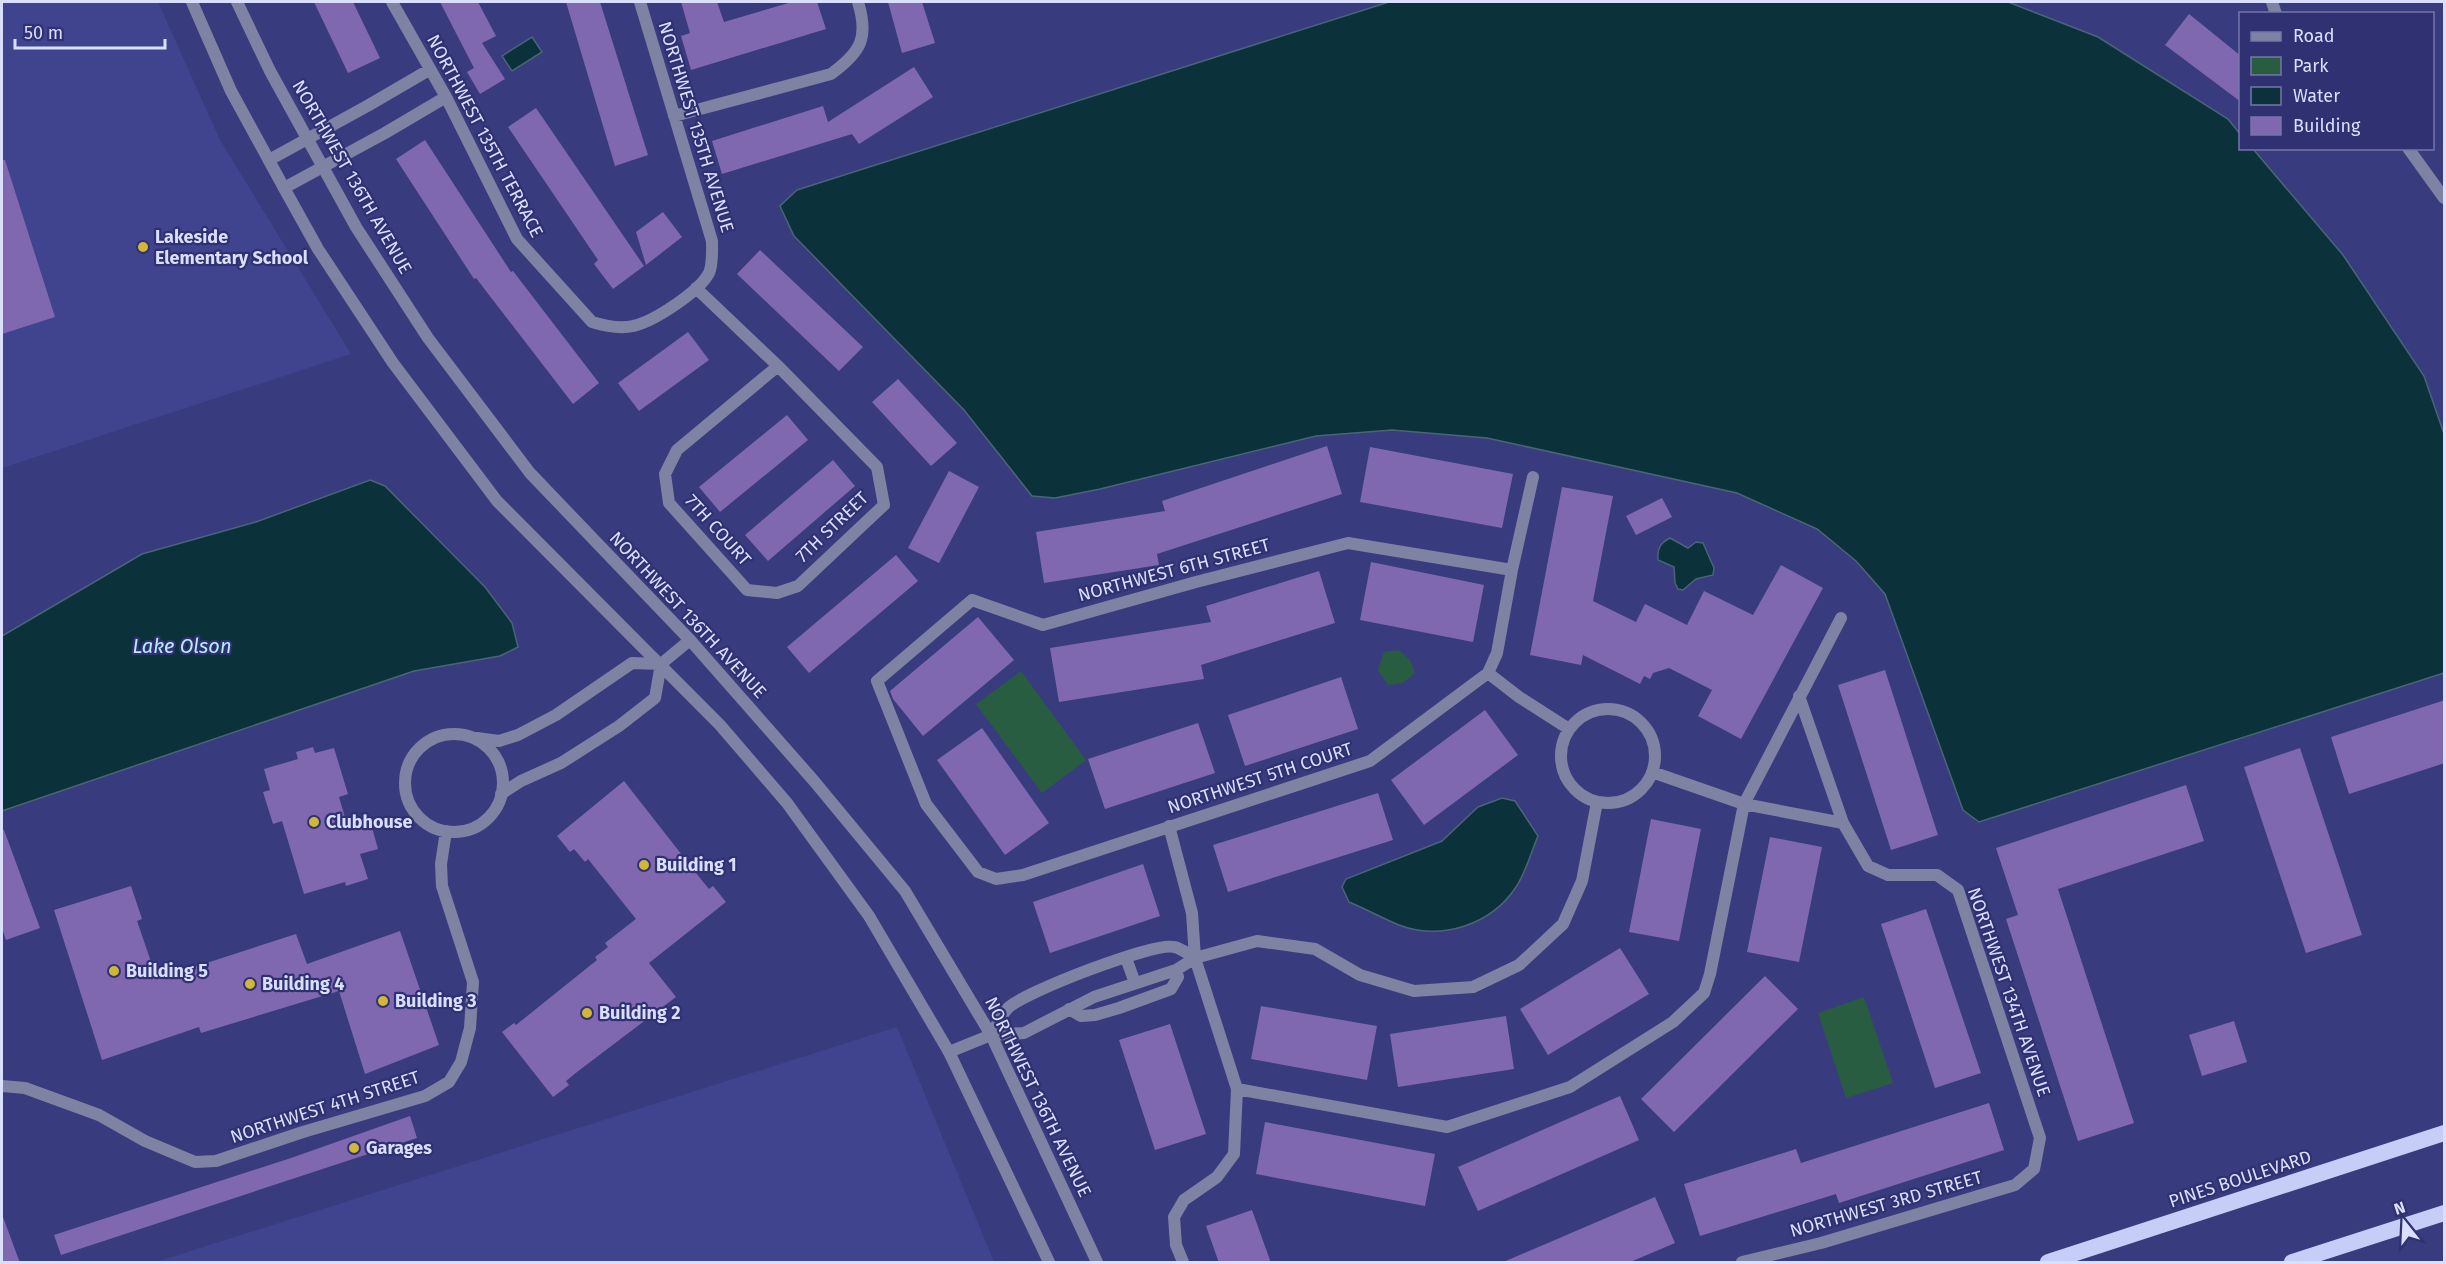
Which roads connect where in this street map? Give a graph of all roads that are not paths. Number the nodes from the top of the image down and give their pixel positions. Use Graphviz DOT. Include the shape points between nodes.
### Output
graph roads {
  1 [pos="192,2"];
  2 [pos="237,2"];
  3 [pos="392,2"];
  4 [pos="640,2"];
  5 [pos="858,2"];
  6 [pos="429,70"];
  7 [pos="446,97"];
  8 [pos="674,116"];
  9 [pos="307,139"];
  10 [pos="2409,150"];
  11 [pos="269,160"];
  12 [pos="322,167"];
  13 [pos="284,188"];
  14 [pos="2445,198"];
  15 [pos="696,288"];
  16 [pos="778,366"];
  17 [pos="1533,477"];
  18 [pos="1512,570"];
  19 [pos="777,593"];
  20 [pos="1841,618"];
  21 [pos="690,640"];
  22 [pos="661,664"];
  23 [pos="1488,673"];
  24 [pos="1799,696"];
  25 [pos="1569,729"];
  26 [pos="468,736"];
  27 [pos="1652,772"];
  28 [pos="501,794"];
  29 [pos="1597,802"];
  30 [pos="1744,804"];
  31 [pos="1843,823"];
  32 [pos="1169,826"];
  33 [pos="446,831"];
  34 [pos="996,879"];
  35 [pos="1126,958"];
  36 [pos="1195,958"];
  37 [pos="1176,970"];
  38 [pos="1135,982"];
  39 [pos="1069,1010"];
  40 [pos="991,1035"];
  41 [pos="949,1052"];
  42 [pos="2,1086"];
  43 [pos="1237,1089"];
  44 [pos="2445,1134"];
  45 [pos="2034,1169"];
  46 [pos="2445,1213"];
  47 [pos="1049,1263"];
  48 [pos="1097,1263"];
  49 [pos="1183,1263"];
  50 [pos="1742,1263"];
  51 [pos="2048,1263"];
  52 [pos="2292,1263"];
  1 -- 11 [label="street" via="231,91"];
  2 -- 9 [label="street, NORTHWEST 136TH AVENUE"];
  3 -- 6 [label="street, NORTHWEST 135TH TERRACE"];
  4 -- 8 [label="street, NORTHWEST 135TH AVENUE"];
  5 -- 8 [label="street" via="864,34 857,49 831,74"];
  6 -- 7 [label="street, NORTHWEST 135TH TERRACE"];
  6 -- 9 [label="street"];
  7 -- 12 [label="street"];
  7 -- 15 [label="street, NORTHWEST 135TH TERRACE" via="517,239 592,322 632,327 661,314"];
  8 -- 15 [label="street, NORTHWEST 135TH AVENUE" via="712,241 708,274"];
  9 -- 11 [label="street"];
  9 -- 12 [label="street, NORTHWEST 136TH AVENUE"];
  10 -- 14 [label="street"];
  11 -- 13 [label="street"];
  12 -- 13 [label="street"];
  12 -- 21 [label="street, NORTHWEST 136TH AVENUE" via="356,227 429,338 530,473"];
  13 -- 22 [label="street" via="318,249 393,363 497,501"];
  15 -- 16 [label="street"];
  16 -- 19 [label="street, 7TH STREET" via="877,467 884,505 798,586"];
  16 -- 19 [label="street, 7TH COURT" via="677,450 665,474 669,503 747,590"];
  17 -- 18 [label="street"];
  18 -- 23 [label="street" via="1497,653"];
  18 -- 34 [label="street, NORTHWEST 6TH STREET" via="1348,543 1043,625 972,600 877,681 926,804 978,872"];
  20 -- 24 [label="street"];
  21 -- 22 [label="street"];
  21 -- 40 [label="street, NORTHWEST 136TH AVENUE" via="905,891"];
  22 -- 26 [label="street" via="632,663 556,715 518,735 499,741"];
  22 -- 28 [label="street" via="655,698 636,715 561,763"];
  22 -- 41 [label="street" via="787,803 869,916"];
  23 -- 25 [label="street"];
  23 -- 32 [label="street, NORTHWEST 5TH COURT" via="1370,761"];
  24 -- 30 [label="street"];
  24 -- 31 [label="street, NORTHWEST 134TH AVENUE"];
  25 -- 27 [label="street" via="1580,718 1600,710 1623,711 1647,729 1655,758"];
  25 -- 29 [label="street" via="1562,742 1563,773 1571,786"];
  26 -- 28 [label="street" via="494,754 501,768"];
  26 -- 33 [label="street" via="436,737 411,758 405,773 404,789 418,818"];
  27 -- 29 [label="street" via="1646,784 1630,797 1611,803"];
  27 -- 30 [label="street"];
  28 -- 33 [label="street" via="496,809 479,826 464,832"];
  29 -- 36 [label="street" via="1582,881 1563,924 1519,965 1473,987 1414,991 1360,975 1314,949 1257,941"];
  30 -- 31 [label="street"];
  30 -- 43 [label="street" via="1704,993 1672,1022 1570,1087 1447,1127"];
  31 -- 45 [label="street, NORTHWEST 134TH AVENUE" via="1868,866 1887,875 1937,875 1958,890 2040,1138"];
  32 -- 34 [label="street, NORTHWEST 5TH COURT" via="1023,875"];
  32 -- 36 [label="street" via="1192,913"];
  33 -- 42 [label="street, NORTHWEST 4TH STREET" via="442,886 473,982 470,1028 461,1062 449,1082 425,1096 216,1161 195,1162 99,1115 25,1088"];
  35 -- 36 [label="street" via="1174,946"];
  35 -- 38 [label="street"];
  35 -- 40 [label="street" via="1067,979 1009,1007"];
  36 -- 37 [label="street"];
  36 -- 43 [label="street"];
  37 -- 38 [label="street"];
  37 -- 39 [label="street" via="1178,977 1171,989 1095,1015 1082,1016"];
  38 -- 39 [label="street"];
  39 -- 40 [label="street" via="1024,1033"];
  40 -- 41 [label="street"];
  40 -- 48 [label="street, NORTHWEST 136TH AVENUE"];
  41 -- 47 [label="street"];
  43 -- 49 [label="street" via="1234,1154 1217,1178 1184,1200 1174,1217 1176,1245"];
  44 -- 51 [label="highway, PINES BOULEVARD"];
  45 -- 50 [label="street, NORTHWEST 3RD STREET" via="2014,1185"];
  46 -- 52 [label="highway"];
}
